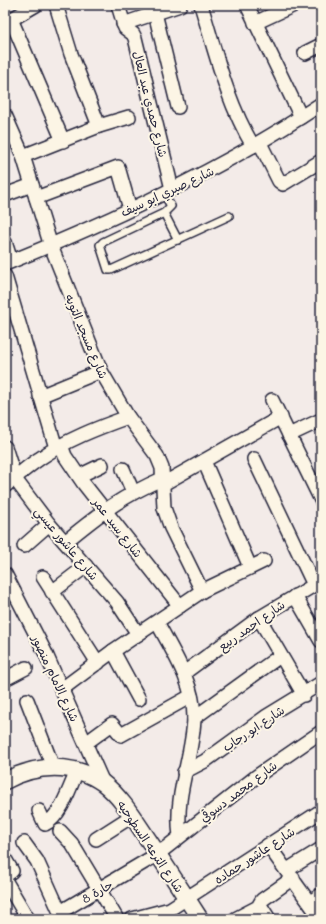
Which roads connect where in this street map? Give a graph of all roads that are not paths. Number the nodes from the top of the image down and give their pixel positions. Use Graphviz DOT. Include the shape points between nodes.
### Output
graph roads {
  1 [pos="36,5"];
  2 [pos="56,5"];
  3 [pos="118,5"];
  4 [pos="180,5"];
  5 [pos="201,5"];
  6 [pos="247,5"];
  7 [pos="286,7"];
  8 [pos="155,13"];
  9 [pos="8,21"];
  10 [pos="255,23"];
  11 [pos="123,24"];
  12 [pos="321,45"];
  13 [pos="306,53"];
  14 [pos="321,104"];
  15 [pos="178,107"];
  16 [pos="5,115"];
  17 [pos="129,117"];
  18 [pos="302,117"];
  19 [pos="99,126"];
  20 [pos="63,140"];
  21 [pos="11,144"];
  22 [pos="257,145"];
  23 [pos="23,156"];
  24 [pos="321,161"];
  25 [pos="32,185"];
  26 [pos="168,191"];
  27 [pos="5,195"];
  28 [pos="36,198"];
  29 [pos="130,209"];
  30 [pos="164,212"];
  31 [pos="229,216"];
  32 [pos="178,240"];
  33 [pos="5,242"];
  34 [pos="51,246"];
  35 [pos="8,262"];
  36 [pos="5,276"];
  37 [pos="100,371"];
  38 [pos="40,396"];
  39 [pos="272,400"];
  40 [pos="128,417"];
  41 [pos="281,417"];
  42 [pos="321,420"];
  43 [pos="289,435"];
  44 [pos="5,447"];
  45 [pos="58,447"];
  46 [pos="254,459"];
  47 [pos="204,461"];
  48 [pos="102,465"];
  49 [pos="123,469"];
  50 [pos="315,474"];
  51 [pos="79,476"];
  52 [pos="163,481"];
  53 [pos="10,482"];
  54 [pos="133,492"];
  55 [pos="321,500"];
  56 [pos="104,509"];
  57 [pos="49,524"];
  58 [pos="64,542"];
  59 [pos="24,546"];
  60 [pos="264,561"];
  61 [pos="86,566"];
  62 [pos="250,567"];
  63 [pos="5,574"];
  64 [pos="43,577"];
  65 [pos="318,583"];
  66 [pos="202,591"];
  67 [pos="52,592"];
  68 [pos="294,596"];
  69 [pos="180,606"];
  70 [pos="259,618"];
  71 [pos="157,622"];
  72 [pos="138,634"];
  73 [pos="321,640"];
  74 [pos="113,651"];
  75 [pos="280,656"];
  76 [pos="98,663"];
  77 [pos="26,668"];
  78 [pos="184,673"];
  79 [pos="5,678"];
  80 [pos="321,683"];
  81 [pos="62,689"];
  82 [pos="304,695"];
  83 [pos="191,696"];
  84 [pos="139,699"];
  85 [pos="27,700"];
  86 [pos="194,718"];
  87 [pos="321,732"];
  88 [pos="86,743"];
  89 [pos="53,767"];
  90 [pos="77,771"];
  91 [pos="184,772"];
  92 [pos="5,781"];
  93 [pos="103,783"];
  94 [pos="38,811"];
  95 [pos="321,811"];
  96 [pos="132,816"];
  97 [pos="60,831"];
  98 [pos="180,836"];
  99 [pos="96,839"];
  100 [pos="24,843"];
  101 [pos="268,845"];
  102 [pos="321,849"];
  103 [pos="158,854"];
  104 [pos="5,859"];
  105 [pos="290,874"];
  106 [pos="5,876"];
  107 [pos="5,880"];
  108 [pos="100,890"];
  109 [pos="186,898"];
  110 [pos="315,898"];
  111 [pos="260,905"];
  112 [pos="28,919"];
  113 [pos="118,919"];
  114 [pos="132,919"];
  115 [pos="200,919"];
  116 [pos="235,919"];
  117 [pos="270,919"];
  118 [pos="321,919"];
  1 -- 9 [label="street"];
  2 -- 19 [label="street" via="71,54"];
  3 -- 11 [label="street"];
  4 -- 8 [label="street"];
  5 -- 22 [label="street" via="234,112"];
  6 -- 10 [label="street"];
  7 -- 10 [label="street"];
  8 -- 11 [label="street"];
  8 -- 15 [label="street"];
  9 -- 20 [label="street"];
  10 -- 18 [label="street"];
  11 -- 26 [label="street, شارع حمدي عبد العال" via="135,38"];
  12 -- 13 [label="street"];
  14 -- 18 [label="street, شارع صبري ابو سيف"];
  16 -- 21 [label="street, شارع مسجد التوبه"];
  17 -- 19 [label="street"];
  18 -- 22 [label="street, شارع صبري ابو سيف"];
  19 -- 20 [label="street"];
  20 -- 23 [label="street"];
  21 -- 23 [label="street, شارع مسجد التوبه"];
  22 -- 24 [label="street" via="283,184"];
  22 -- 26 [label="street, شارع صبري ابو سيف"];
  23 -- 25 [label="street, شارع مسجد التوبه"];
  25 -- 27 [label="street"];
  25 -- 28 [label="street, شارع مسجد التوبه"];
  26 -- 29 [label="street, شارع صبري ابو سيف"];
  26 -- 30 [label="lane" via="171,206"];
  28 -- 29 [label="street" via="118,167"];
  28 -- 34 [label="street, شارع مسجد التوبه"];
  29 -- 34 [label="street, شارع صبري ابو سيف"];
  30 -- 32 [label="lane"];
  30 -- 32 [label="lane" via="100,245 108,270"];
  31 -- 32 [label="lane"];
  33 -- 35 [label="street"];
  34 -- 35 [label="street, شارع صبري ابو سيف"];
  34 -- 37 [label="street, شارع مسجد التوبه"];
  36 -- 38 [label="street, شارع سيد عمر"];
  37 -- 38 [label="street"];
  37 -- 40 [label="street, شارع مسجد التوبه"];
  38 -- 45 [label="street, شارع سيد عمر"];
  39 -- 41 [label="street"];
  40 -- 45 [label="street"];
  40 -- 52 [label="street, شارع مسجد التوبه" via="157,456 162,468"];
  41 -- 43 [label="street"];
  41 -- 47 [label="street"];
  42 -- 43 [label="street"];
  43 -- 50 [label="street"];
  44 -- 53 [label="street, شارع عاشور عيسي"];
  45 -- 51 [label="street, شارع سيد عمر"];
  45 -- 53 [label="street"];
  46 -- 65 [label="street"];
  47 -- 52 [label="street"];
  47 -- 62 [label="street"];
  48 -- 51 [label="street"];
  49 -- 54 [label="street"];
  50 -- 55 [label="street"];
  51 -- 56 [label="street, شارع سيد عمر"];
  52 -- 54 [label="street"];
  52 -- 66 [label="street, شارع مسجد التوبه" via="164,508 171,528"];
  53 -- 57 [label="street, شارع عاشور عيسي"];
  54 -- 56 [label="street"];
  56 -- 58 [label="street"];
  56 -- 69 [label="street, شارع سيد عمر"];
  57 -- 58 [label="street, شارع عاشور عيسي"];
  57 -- 59 [label="street"];
  58 -- 61 [label="street, شارع عاشور عيسي"];
  60 -- 62 [label="street"];
  61 -- 67 [label="street"];
  61 -- 72 [label="street, شارع عاشور عيسي" via="117,602"];
  62 -- 66 [label="street"];
  63 -- 81 [label="street, شارع الامام منصور"];
  64 -- 67 [label="street"];
  65 -- 68 [label="street, شارع احمد ربيع"];
  66 -- 69 [label="street"];
  67 -- 76 [label="street"];
  68 -- 70 [label="street, شارع احمد ربيع"];
  68 -- 73 [label="street"];
  69 -- 71 [label="street"];
  70 -- 75 [label="street"];
  70 -- 78 [label="street, شارع احمد ربيع"];
  71 -- 72 [label="street"];
  71 -- 78 [label="street"];
  72 -- 74 [label="street"];
  74 -- 76 [label="street"];
  74 -- 84 [label="street"];
  75 -- 82 [label="street"];
  75 -- 86 [label="street"];
  76 -- 81 [label="street"];
  77 -- 79 [label="street"];
  78 -- 83 [label="street"];
  80 -- 82 [label="street, شارع ابو رحاب"];
  81 -- 88 [label="street, شارع الامام منصور"];
  82 -- 91 [label="street, شارع ابو رحاب" via="267,716 204,761"];
  83 -- 86 [label="street"];
  83 -- 88 [label="street" via="120,735 112,724"];
  85 -- 89 [label="street"];
  86 -- 91 [label="street"];
  87 -- 98 [label="street, شارع محمد دسوقي" via="282,758"];
  88 -- 93 [label="street, شارع الامام منصور"];
  89 -- 90 [label="street, شارع الترعه السطوحيه"];
  89 -- 92 [label="street, شارع الترعه السطوحيه" via="35,768 18,773"];
  90 -- 93 [label="street, شارع الترعه السطوحيه"];
  90 -- 94 [label="street" via="63,804 49,822 45,824"];
  91 -- 98 [label="street" via="179,803"];
  93 -- 96 [label="street, شارع الترعه السطوحيه"];
  95 -- 101 [label="street, شارع عاشور حماده"];
  96 -- 99 [label="street"];
  96 -- 103 [label="street, شارع الترعه السطوحيه"];
  97 -- 108 [label="street" via="72,844"];
  98 -- 103 [label="street, شارع محمد دسوقي"];
  100 -- 108 [label="street, حارة 8" via="37,861 60,911"];
  101 -- 105 [label="street"];
  101 -- 109 [label="street, شارع عاشور حماده"];
  102 -- 105 [label="street"];
  103 -- 108 [label="street, حارة 8"];
  103 -- 109 [label="street, شارع الترعه السطوحيه"];
  104 -- 106 [label="street" via="12,871"];
  105 -- 110 [label="street"];
  105 -- 111 [label="street" via="262,900"];
  107 -- 112 [label="street"];
  108 -- 113 [label="street"];
  109 -- 114 [label="street, شارع عاشور حماده" via="163,912"];
  109 -- 115 [label="street, شارع الترعه السطوحيه"];
  110 -- 118 [label="street"];
  111 -- 116 [label="street"];
  111 -- 117 [label="street"];
}
